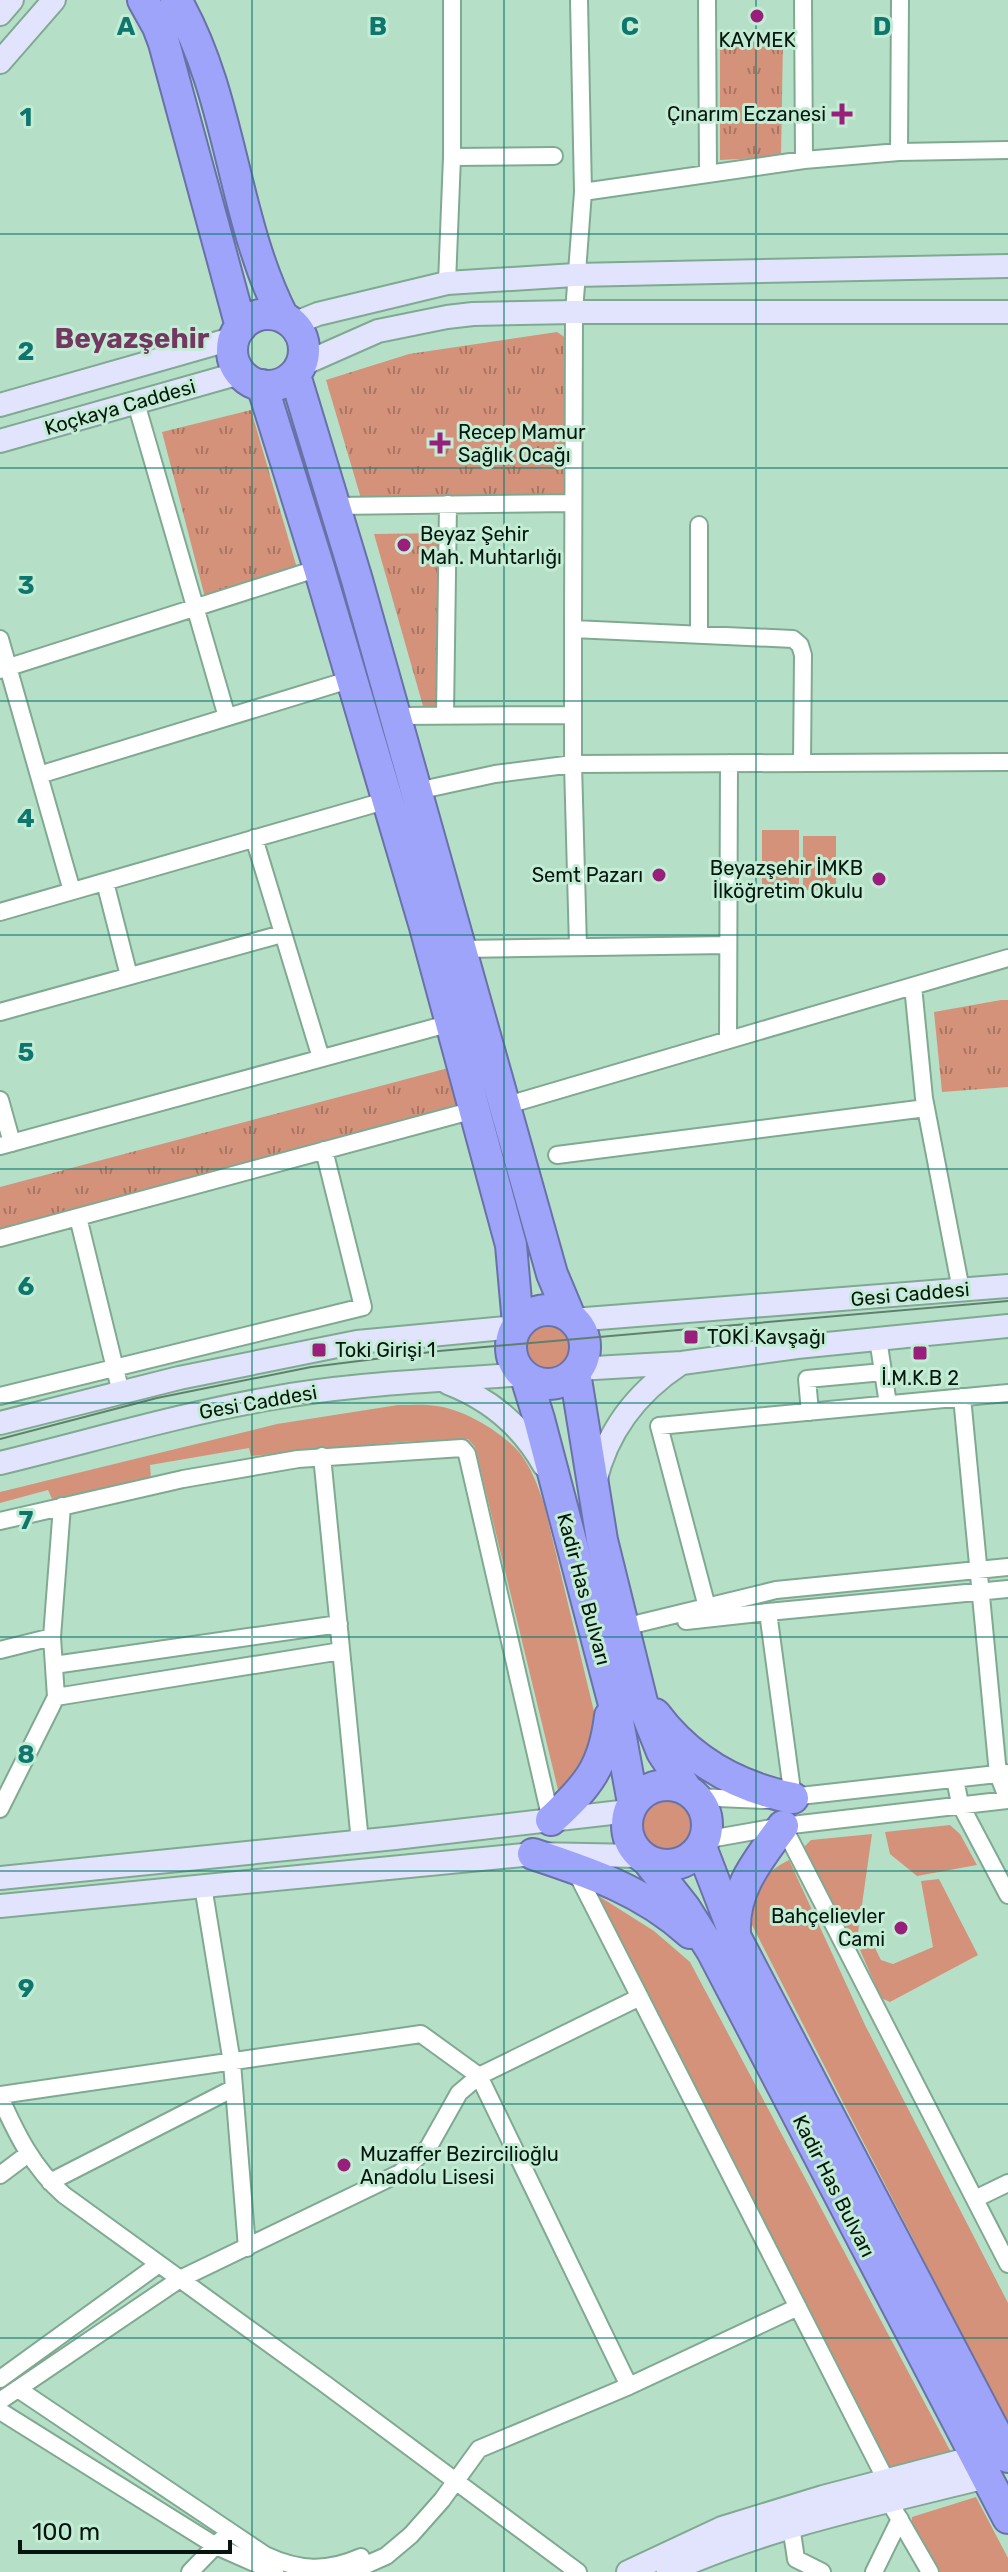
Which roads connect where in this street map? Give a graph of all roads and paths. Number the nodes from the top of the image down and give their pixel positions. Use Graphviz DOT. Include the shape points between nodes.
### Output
graph roads {
  1 [pos="12,0"];
  2 [pos="54,0"];
  3 [pos="143,0"];
  4 [pos="176,0"];
  5 [pos="452,0"];
  6 [pos="579,0"];
  7 [pos="707,0"];
  8 [pos="803,0"];
  9 [pos="900,0"];
  10 [pos="0,14"];
  11 [pos="0,62"];
  12 [pos="1008,150"];
  13 [pos="899,152"];
  14 [pos="554,156"];
  15 [pos="452,157"];
  16 [pos="804,160"];
  17 [pos="708,174"];
  18 [pos="583,192"];
  19 [pos="1008,266"];
  20 [pos="575,275"];
  21 [pos="447,283"];
  22 [pos="574,312"];
  23 [pos="1008,312"];
  24 [pos="447,317"];
  25 [pos="288,321"];
  26 [pos="238,332"];
  27 [pos="298,370"];
  28 [pos="251,379"];
  29 [pos="136,403"];
  30 [pos="0,405"];
  31 [pos="0,441"];
  32 [pos="573,503"];
  33 [pos="448,504"];
  34 [pos="336,506"];
  35 [pos="699,525"];
  36 [pos="319,568"];
  37 [pos="195,607"];
  38 [pos="573,629"];
  39 [pos="699,634"];
  40 [pos="0,639"];
  41 [pos="4,668"];
  42 [pos="352,679"];
  43 [pos="573,715"];
  44 [pos="396,716"];
  45 [pos="445,716"];
  46 [pos="227,717"];
  47 [pos="1008,762"];
  48 [pos="729,763"];
  49 [pos="802,763"];
  50 [pos="573,764"];
  51 [pos="39,775"];
  52 [pos="402,796"];
  53 [pos="254,838"];
  54 [pos="105,882"];
  55 [pos="72,891"];
  56 [pos="0,912"];
  57 [pos="282,934"];
  58 [pos="727,945"];
  59 [pos="578,947"];
  60 [pos="461,949"];
  61 [pos="1008,958"];
  62 [pos="129,976"];
  63 [pos="913,986"];
  64 [pos="0,1012"];
  65 [pos="451,1023"];
  66 [pos="728,1040"];
  67 [pos="321,1058"];
  68 [pos="0,1100"];
  69 [pos="504,1106"];
  70 [pos="926,1108"];
  71 [pos="474,1110"];
  72 [pos="6,1144"];
  73 [pos="324,1150"];
  74 [pos="557,1155"];
  75 [pos="78,1217"];
  76 [pos="0,1238"];
  77 [pos="1008,1286"];
  78 [pos="961,1290"];
  79 [pos="571,1318"];
  80 [pos="517,1325"];
  81 [pos="1008,1326"];
  82 [pos="878,1339"];
  83 [pos="682,1363"];
  84 [pos="115,1368"];
  85 [pos="576,1371"];
  86 [pos="883,1372"];
  87 [pos="524,1376"];
  88 [pos="443,1381"];
  89 [pos="121,1393"];
  90 [pos="1008,1393"];
  91 [pos="0,1396"];
  92 [pos="962,1397"];
  93 [pos="888,1404"];
  94 [pos="810,1412"];
  95 [pos="0,1423"];
  96 [pos="322,1456"];
  97 [pos="0,1463"];
  98 [pos="558,1490"];
  99 [pos="593,1495"];
  100 [pos="62,1506"];
  101 [pos="0,1521"];
  102 [pos="1008,1567"];
  103 [pos="979,1570"];
  104 [pos="1008,1589"];
  105 [pos="981,1592"];
  106 [pos="707,1607"];
  107 [pos="768,1612"];
  108 [pos="339,1624"];
  109 [pos="624,1627"];
  110 [pos="52,1637"];
  111 [pos="0,1650"];
  112 [pos="341,1651"];
  113 [pos="54,1665"];
  114 [pos="626,1693"];
  115 [pos="56,1697"];
  116 [pos="1003,1774"];
  117 [pos="955,1779"];
  118 [pos="691,1794"];
  119 [pos="793,1798"];
  120 [pos="1008,1800"];
  121 [pos="960,1804"];
  122 [pos="631,1807"];
  123 [pos="0,1809"];
  124 [pos="551,1820"];
  125 [pos="783,1826"];
  126 [pos="360,1842"];
  127 [pos="703,1844"];
  128 [pos="533,1854"];
  129 [pos="644,1859"];
  130 [pos="574,1867"];
  131 [pos="0,1878"];
  132 [pos="203,1886"];
  133 [pos="1008,1895"];
  134 [pos="0,1906"];
  135 [pos="736,1938"];
  136 [pos="720,1967"];
  137 [pos="640,1997"];
  138 [pos="232,2063"];
  139 [pos="479,2076"];
  140 [pos="234,2088"];
  141 [pos="0,2096"];
  142 [pos="28,2154"];
  143 [pos="0,2175"];
  144 [pos="50,2182"];
  145 [pos="1008,2183"];
  146 [pos="975,2199"];
  147 [pos="1002,2239"];
  148 [pos="247,2248"];
  149 [pos="159,2264"];
  150 [pos="1008,2264"];
  151 [pos="180,2279"];
  152 [pos="798,2307"];
  153 [pos="0,2379"];
  154 [pos="629,2386"];
  155 [pos="18,2389"];
  156 [pos="0,2401"];
  157 [pos="0,2411"];
  158 [pos="990,2464"];
  159 [pos="451,2478"];
  160 [pos="892,2500"];
  161 [pos="1008,2518"];
  162 [pos="791,2526"];
  163 [pos="230,2531"];
  164 [pos="216,2546"];
  165 [pos="190,2572"];
  166 [pos="275,2572"];
  167 [pos="350,2572"];
  168 [pos="578,2572"];
  169 [pos="628,2572"];
  170 [pos="668,2572"];
  171 [pos="822,2572"];
  172 [pos="874,2572"];
  173 [pos="930,2572"];
  1 -- 10 [label="main road"];
  2 -- 11 [label="main road"];
  3 -- 26 [label="highway" via="164,43"];
  4 -- 25 [label="highway" via="207,71 259,259"];
  5 -- 15 [label="street"];
  6 -- 18 [label="street"];
  7 -- 17 [label="street"];
  8 -- 16 [label="street"];
  9 -- 13 [label="street"];
  12 -- 13 [label="street"];
  13 -- 16 [label="street"];
  14 -- 15 [label="street"];
  15 -- 21 [label="street"];
  16 -- 17 [label="street"];
  17 -- 18 [label="street"];
  18 -- 20 [label="street"];
  19 -- 20 [label="main road"];
  20 -- 21 [label="main road"];
  20 -- 22 [label="street"];
  21 -- 24 [label="main road"];
  21 -- 25 [label="main road"];
  22 -- 23 [label="main road"];
  22 -- 24 [label="main road"];
  22 -- 32 [label="street"];
  24 -- 27 [label="main road" via="378,331"];
  25 -- 26 [label="highway" via="261,315"];
  25 -- 27 [label="highway" via="304,343"];
  26 -- 28 [label="highway" via="234,362"];
  26 -- 30 [label="main road, Koçkaya Caddesi"];
  27 -- 28 [label="highway" via="274,386"];
  27 -- 34 [label="highway"];
  28 -- 29 [label="main road, Koçkaya Caddesi"];
  28 -- 36 [label="highway"];
  29 -- 31 [label="main road, Koçkaya Caddesi"];
  29 -- 37 [label="street"];
  32 -- 33 [label="street"];
  32 -- 38 [label="street"];
  33 -- 34 [label="street"];
  33 -- 45 [label="street"];
  34 -- 44 [label="highway"];
  35 -- 39 [label="street"];
  36 -- 37 [label="street"];
  36 -- 42 [label="highway"];
  37 -- 41 [label="street"];
  37 -- 46 [label="street"];
  38 -- 39 [label="street"];
  38 -- 43 [label="street"];
  39 -- 49 [label="street" via="788,637 800,645"];
  40 -- 41 [label="street"];
  41 -- 51 [label="street"];
  42 -- 46 [label="street"];
  42 -- 52 [label="highway"];
  43 -- 45 [label="street"];
  43 -- 50 [label="street"];
  44 -- 45 [label="street"];
  44 -- 52 [label="highway"];
  46 -- 51 [label="street"];
  47 -- 49 [label="street"];
  48 -- 49 [label="street"];
  48 -- 50 [label="street"];
  48 -- 58 [label="street"];
  50 -- 52 [label="street" via="495,774"];
  50 -- 59 [label="street"];
  51 -- 55 [label="street"];
  52 -- 53 [label="street"];
  52 -- 60 [label="highway"];
  52 -- 65 [label="highway"];
  53 -- 54 [label="street"];
  53 -- 57 [label="street"];
  54 -- 55 [label="street"];
  54 -- 62 [label="street"];
  55 -- 56 [label="street"];
  57 -- 62 [label="street"];
  57 -- 67 [label="street"];
  58 -- 59 [label="street"];
  58 -- 66 [label="street"];
  59 -- 60 [label="street"];
  60 -- 69 [label="highway"];
  61 -- 63 [label="street"];
  62 -- 64 [label="street"];
  63 -- 66 [label="street"];
  63 -- 70 [label="street"];
  65 -- 67 [label="street"];
  65 -- 71 [label="highway"];
  66 -- 69 [label="street"];
  67 -- 72 [label="street"];
  68 -- 72 [label="street"];
  69 -- 79 [label="highway" via="552,1274"];
  70 -- 74 [label="street"];
  70 -- 78 [label="street"];
  71 -- 73 [label="street"];
  71 -- 80 [label="highway" via="511,1245"];
  73 -- 75 [label="street"];
  73 -- 84 [label="street" via="363,1307"];
  75 -- 76 [label="street"];
  75 -- 84 [label="street"];
  77 -- 78 [label="main road, Gesi Caddesi"];
  78 -- 79 [label="main road, Gesi Caddesi"];
  79 -- 80 [label="highway" via="547,1310 531,1313"];
  79 -- 85 [label="highway" via="585,1346"];
  80 -- 87 [label="highway" via="511,1355"];
  80 -- 89 [label="main road, Gesi Caddesi" via="357,1342"];
  81 -- 82 [label="main road, Gesi Caddesi"];
  82 -- 83 [label="main road, Gesi Caddesi"];
  82 -- 86 [label="street"];
  83 -- 85 [label="main road, Gesi Caddesi"];
  83 -- 99 [label="main road" via="624,1415 606,1448"];
  84 -- 89 [label="street"];
  84 -- 91 [label="street"];
  85 -- 87 [label="highway" via="549,1384"];
  85 -- 99 [label="highway, Kadir Has Bulvarı"];
  86 -- 93 [label="street"];
  86 -- 94 [label="street" via="807,1379"];
  87 -- 88 [label="main road, Gesi Caddesi"];
  87 -- 98 [label="highway, Kadir Has Bulvarı"];
  88 -- 97 [label="main road, Gesi Caddesi" via="274,1398"];
  88 -- 98 [label="main road" via="476,1396 514,1424 535,1448"];
  89 -- 95 [label="main road, Gesi Caddesi"];
  90 -- 92 [label="street"];
  92 -- 93 [label="street"];
  92 -- 103 [label="street"];
  93 -- 94 [label="street"];
  94 -- 106 [label="street" via="659,1426"];
  96 -- 100 [label="street"];
  96 -- 108 [label="street"];
  96 -- 124 [label="street" via="462,1448 467,1454"];
  98 -- 114 [label="highway, Kadir Has Bulvarı"];
  99 -- 109 [label="highway, Kadir Has Bulvarı"];
  100 -- 101 [label="street"];
  100 -- 110 [label="street"];
  102 -- 103 [label="street"];
  103 -- 105 [label="street"];
  103 -- 106 [label="street" via="776,1590"];
  104 -- 105 [label="street"];
  105 -- 107 [label="street"];
  105 -- 116 [label="street"];
  106 -- 109 [label="street"];
  107 -- 109 [label="street"];
  107 -- 119 [label="street"];
  108 -- 112 [label="street"];
  108 -- 113 [label="street"];
  109 -- 114 [label="highway, Kadir Has Bulvarı"];
  110 -- 111 [label="street"];
  110 -- 113 [label="street"];
  112 -- 115 [label="street"];
  112 -- 126 [label="street"];
  113 -- 115 [label="street"];
  114 -- 118 [label="highway, Kadir Has Bulvarı"];
  114 -- 119 [label="highway" via="709,1767 753,1788"];
  114 -- 122 [label="highway, Kadir Has Bulvarı"];
  114 -- 124 [label="highway" via="602,1758 581,1790"];
  115 -- 123 [label="street"];
  116 -- 117 [label="street"];
  116 -- 120 [label="street"];
  117 -- 119 [label="street"];
  117 -- 121 [label="street"];
  118 -- 119 [label="street" via="737,1800"];
  118 -- 122 [label="highway" via="657,1786"];
  118 -- 127 [label="highway" via="705,1813"];
  120 -- 121 [label="street"];
  121 -- 125 [label="street"];
  121 -- 133 [label="street"];
  122 -- 124 [label="main road"];
  122 -- 129 [label="highway" via="626,1820 629,1840"];
  124 -- 126 [label="main road"];
  125 -- 127 [label="street"];
  125 -- 135 [label="highway" via="741,1891"];
  125 -- 146 [label="street"];
  126 -- 131 [label="main road"];
  127 -- 129 [label="highway" via="677,1865"];
  127 -- 135 [label="highway, Kadir Has Bulvarı"];
  128 -- 129 [label="main road"];
  128 -- 130 [label="highway"];
  128 -- 132 [label="main road"];
  129 -- 136 [label="highway, Kadir Has Bulvarı" via="685,1908"];
  130 -- 136 [label="highway" via="651,1902 693,1936"];
  130 -- 137 [label="street"];
  132 -- 134 [label="main road"];
  132 -- 138 [label="street"];
  135 -- 158 [label="highway, Kadir Has Bulvarı"];
  136 -- 158 [label="highway, Kadir Has Bulvarı"];
  137 -- 139 [label="street"];
  137 -- 152 [label="street"];
  138 -- 139 [label="street" via="421,2034"];
  138 -- 140 [label="street"];
  138 -- 141 [label="street"];
  139 -- 148 [label="street" via="459,2093 428,2148 400,2173"];
  139 -- 154 [label="street"];
  140 -- 144 [label="street"];
  140 -- 148 [label="street"];
  141 -- 142 [label="street"];
  142 -- 143 [label="street"];
  142 -- 144 [label="street"];
  144 -- 149 [label="street"];
  145 -- 146 [label="street"];
  146 -- 147 [label="street"];
  147 -- 150 [label="street"];
  148 -- 151 [label="street"];
  149 -- 151 [label="street"];
  149 -- 153 [label="street"];
  151 -- 155 [label="street"];
  151 -- 159 [label="street"];
  152 -- 154 [label="street"];
  152 -- 160 [label="street"];
  154 -- 159 [label="street" via="479,2449"];
  155 -- 156 [label="street"];
  155 -- 163 [label="street"];
  157 -- 164 [label="street"];
  158 -- 160 [label="main road"];
  158 -- 161 [label="highway, Kadir Has Bulvarı"];
  159 -- 163 [label="street" via="381,2548 327,2568 279,2561"];
  159 -- 167 [label="street" via="427,2518 399,2546"];
  159 -- 168 [label="street"];
  160 -- 162 [label="main road"];
  160 -- 169 [label="main road" via="722,2528"];
  160 -- 172 [label="street"];
  160 -- 173 [label="street"];
  162 -- 170 [label="main road"];
  162 -- 171 [label="street" via="796,2559"];
  163 -- 164 [label="street"];
  164 -- 165 [label="street"];
  164 -- 166 [label="street"];
}
